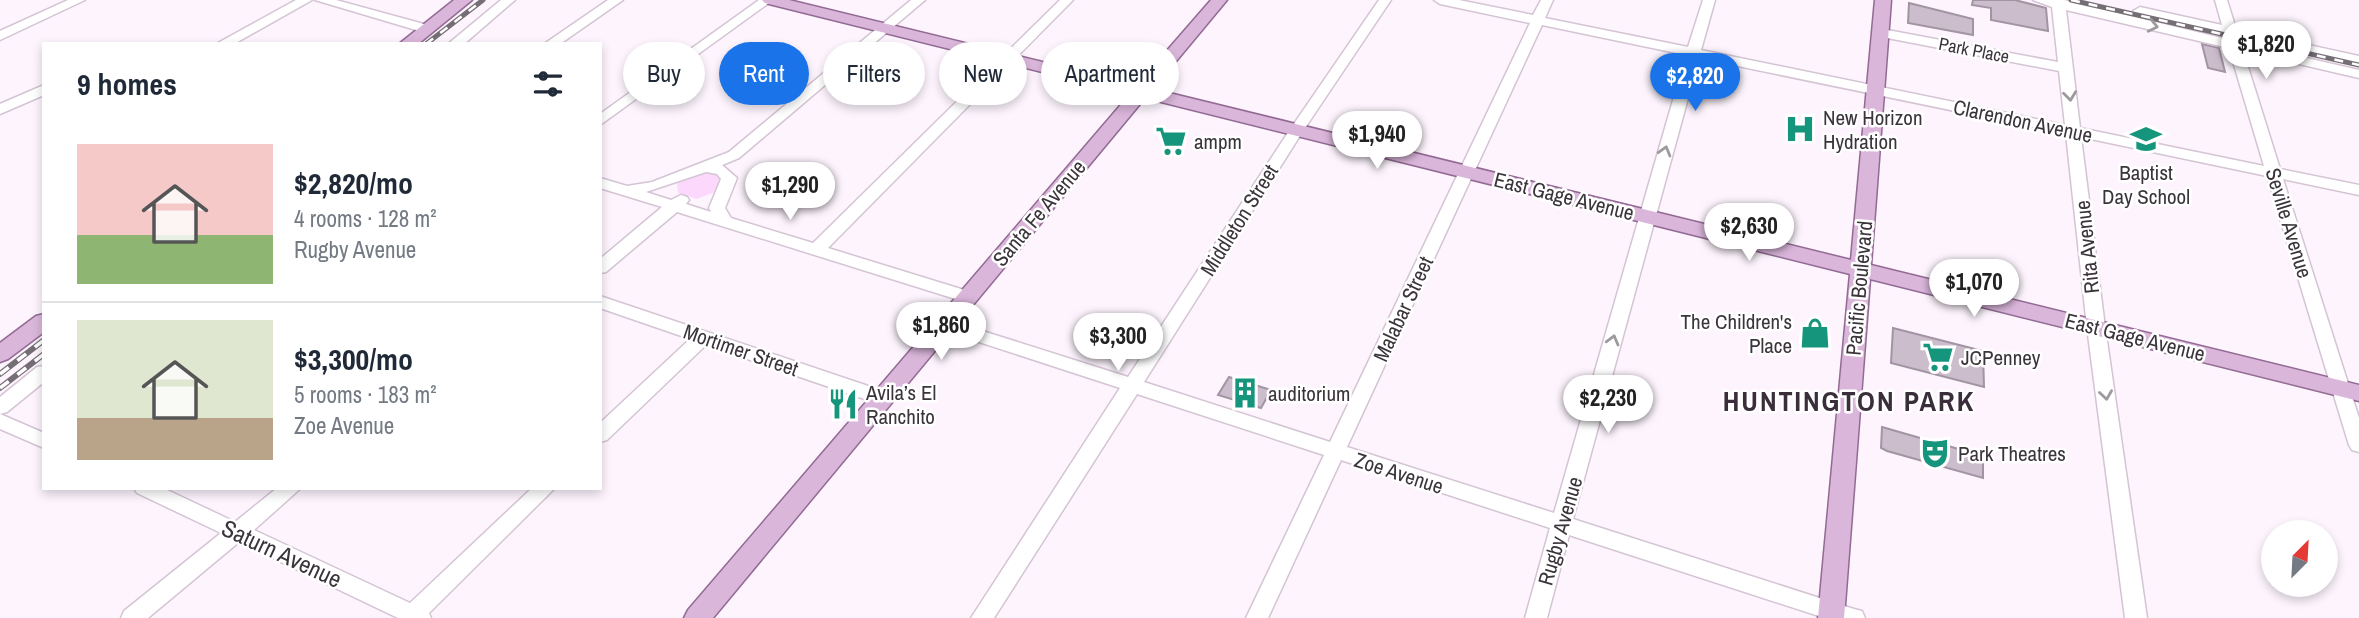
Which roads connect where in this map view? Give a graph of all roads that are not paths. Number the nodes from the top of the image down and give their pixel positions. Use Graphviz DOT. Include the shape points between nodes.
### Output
graph roads {
  1 [pos="45,0"];
  2 [pos="79,0"];
  3 [pos="306,0"];
  4 [pos="321,0"];
  5 [pos="464,0"];
  6 [pos="509,0"];
  7 [pos="617,0"];
  8 [pos="768,0"];
  9 [pos="919,0"];
  10 [pos="1067,0"];
  11 [pos="1219,0"];
  12 [pos="1385,0"];
  13 [pos="1440,0"];
  14 [pos="1547,0"];
  15 [pos="1709,0"];
  16 [pos="1883,0"];
  17 [pos="2039,0"];
  18 [pos="2092,0"];
  19 [pos="2221,0"];
  20 [pos="2058,2"];
  21 [pos="65,6"];
  22 [pos="1537,20"];
  23 [pos="426,29"];
  24 [pos="885,29"];
  25 [pos="2230,30"];
  26 [pos="1882,33"];
  27 [pos="0,36"];
  28 [pos="227,42"];
  29 [pos="410,42"];
  30 [pos="457,42"];
  31 [pos="554,42"];
  32 [pos="939,42"];
  33 [pos="1024,42"];
  34 [pos="2235,45"];
  35 [pos="1179,47"];
  36 [pos="1694,52"];
  37 [pos="2359,60"];
  38 [pos="2067,68"];
  39 [pos="2359,74"];
  40 [pos="42,90"];
  41 [pos="1877,90"];
  42 [pos="1179,102"];
  43 [pos="961,105"];
  44 [pos="1129,105"];
  45 [pos="0,110"];
  46 [pos="602,120"];
  47 [pos="1296,131"];
  48 [pos="2074,131"];
  49 [pos="734,155"];
  50 [pos="698,169"];
  51 [pos="2273,172"];
  52 [pos="1468,173"];
  53 [pos="677,178"];
  54 [pos="602,184"];
  55 [pos="726,185"];
  56 [pos="625,190"];
  57 [pos="2359,190"];
  58 [pos="678,203"];
  59 [pos="1646,216"];
  60 [pos="724,221"];
  61 [pos="816,250"];
  62 [pos="602,266"];
  63 [pos="1861,269"];
  64 [pos="968,297"];
  65 [pos="602,303"];
  66 [pos="42,322"];
  67 [pos="945,325"];
  68 [pos="2096,327"];
  69 [pos="703,337"];
  70 [pos="0,354"];
  71 [pos="42,374"];
  72 [pos="1133,387"];
  73 [pos="2349,390"];
  74 [pos="882,398"];
  75 [pos="0,407"];
  76 [pos="0,421"];
  77 [pos="602,433"];
  78 [pos="42,440"];
  79 [pos="2359,444"];
  80 [pos="1335,452"];
  81 [pos="148,490"];
  82 [pos="289,490"];
  83 [pos="543,490"];
  84 [pos="1563,526"];
  85 [pos="237,532"];
  86 [pos="1839,615"];
  87 [pos="414,617"];
  88 [pos="132,618"];
  89 [pos="697,618"];
  90 [pos="982,618"];
  91 [pos="1257,618"];
  92 [pos="1536,618"];
  93 [pos="2136,618"];
  1 -- 21 [label="street"];
  2 -- 21 [label="street"];
  3 -- 28 [label="street"];
  4 -- 23 [label="street"];
  5 -- 23 [label="main road"];
  6 -- 30 [label="street"];
  7 -- 31 [label="street"];
  8 -- 24 [label="main road, East Gage Avenue"];
  8 -- 46 [label="street"];
  9 -- 24 [label="street"];
  10 -- 33 [label="street"];
  11 -- 35 [label="main road, Santa Fe Avenue"];
  12 -- 47 [label="street, Middleton Street"];
  13 -- 22 [label="street, Clarendon Avenue"];
  14 -- 22 [label="street, Malabar Street"];
  15 -- 36 [label="street, Rugby Avenue"];
  16 -- 26 [label="main road, Pacific Boulevard"];
  17 -- 20 [label="street"];
  18 -- 25 [label="street"];
  19 -- 25 [label="street, Seville Avenue"];
  20 -- 34 [label="street, one-way"];
  20 -- 38 [label="street, Rita Avenue"];
  21 -- 27 [label="street"];
  22 -- 36 [label="street, Clarendon Avenue"];
  22 -- 52 [label="street, Malabar Street"];
  23 -- 29 [label="main road"];
  24 -- 32 [label="main road, East Gage Avenue"];
  24 -- 49 [label="street"];
  25 -- 34 [label="street, Seville Avenue"];
  25 -- 37 [label="street"];
  26 -- 38 [label="street, Park Place"];
  26 -- 41 [label="main road, Pacific Boulevard"];
  34 -- 39 [label="street"];
  34 -- 51 [label="street, Seville Avenue"];
  36 -- 41 [label="street, Clarendon Avenue"];
  59 -- 36 [label="street, Rugby Avenue, one-way"];
  38 -- 48 [label="street, Rita Avenue, one-way"];
  40 -- 45 [label="street"];
  41 -- 48 [label="street, Clarendon Avenue"];
  41 -- 63 [label="main road, Pacific Boulevard"];
  42 -- 47 [label="main road, East Gage Avenue"];
  43 -- 61 [label="street"];
  44 -- 64 [label="main road, Santa Fe Avenue"];
  47 -- 52 [label="main road, East Gage Avenue"];
  47 -- 72 [label="street, Middleton Street"];
  48 -- 51 [label="street, Clarendon Avenue"];
  48 -- 68 [label="street, Rita Avenue"];
  49 -- 50 [label="street"];
  49 -- 55 [label="street"];
  50 -- 53 [label="street"];
  50 -- 55 [label="street" via="719,170"];
  51 -- 57 [label="street, Clarendon Avenue"];
  51 -- 73 [label="street, Seville Avenue"];
  52 -- 59 [label="main road, East Gage Avenue"];
  52 -- 80 [label="street, Malabar Street"];
  53 -- 56 [label="street"];
  53 -- 58 [label="street" via="670,191"];
  54 -- 56 [label="street"];
  55 -- 58 [label="street" via="702,201"];
  55 -- 60 [label="street" via="718,208"];
  56 -- 58 [label="street"];
  58 -- 60 [label="street"];
  58 -- 62 [label="street"];
  59 -- 63 [label="main road, East Gage Avenue"];
  84 -- 59 [label="street, Rugby Avenue, one-way"];
  60 -- 61 [label="street"];
  61 -- 64 [label="street"];
  63 -- 68 [label="main road, East Gage Avenue"];
  63 -- 86 [label="main road, Pacific Boulevard"];
  64 -- 67 [label="main road, Santa Fe Avenue"];
  65 -- 69 [label="street, Mortimer Street"];
  66 -- 70 [label="main road"];
  67 -- 72 [label="street, Zoe Avenue"];
  67 -- 74 [label="main road, Santa Fe Avenue"];
  68 -- 73 [label="main road, East Gage Avenue"];
  68 -- 93 [label="street, Rita Avenue, one-way"];
  69 -- 74 [label="street, Mortimer Street"];
  69 -- 77 [label="street"];
  71 -- 75 [label="street"];
  72 -- 80 [label="street, Zoe Avenue"];
  72 -- 90 [label="street, Middleton Street"];
  73 -- 79 [label="street, Seville Avenue"];
  74 -- 89 [label="main road, Santa Fe Avenue"];
  76 -- 78 [label="street"];
  80 -- 84 [label="street, Zoe Avenue"];
  80 -- 91 [label="street, Malabar Street"];
  81 -- 85 [label="street, Saturn Avenue"];
  82 -- 85 [label="street"];
  83 -- 87 [label="street"];
  84 -- 86 [label="street, Zoe Avenue"];
  84 -- 92 [label="street, Rugby Avenue"];
  85 -- 87 [label="street, Saturn Avenue"];
  85 -- 88 [label="street"];
}
